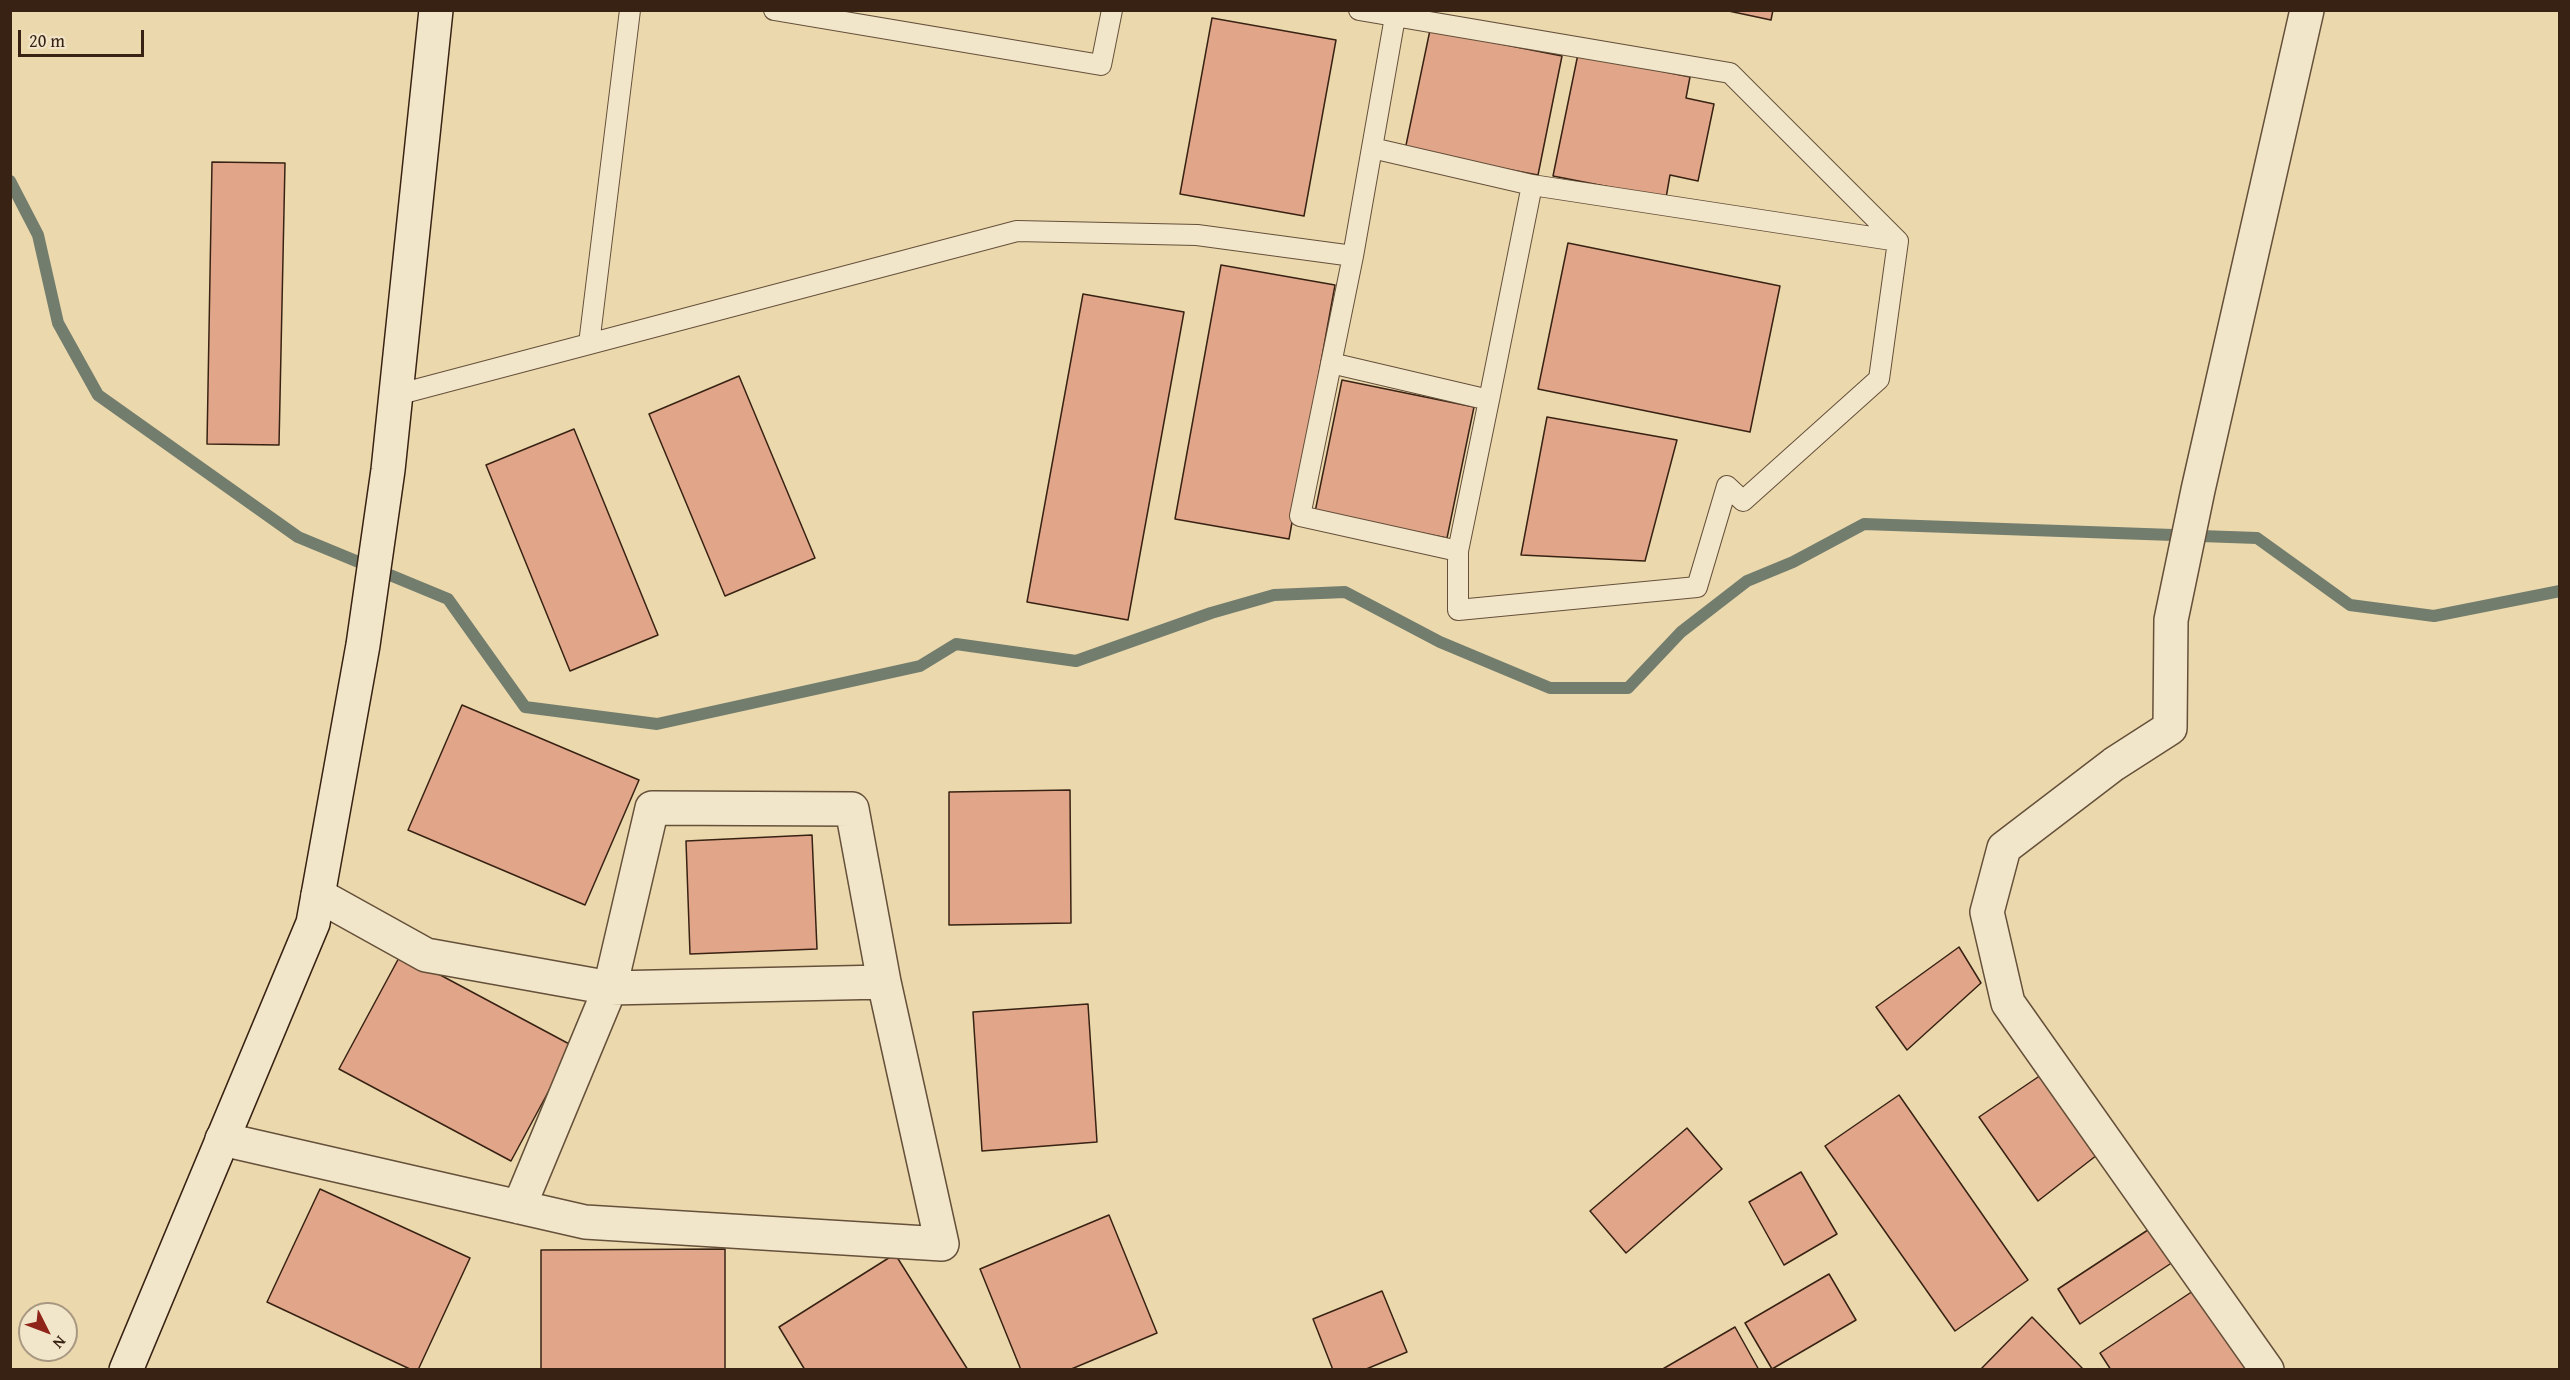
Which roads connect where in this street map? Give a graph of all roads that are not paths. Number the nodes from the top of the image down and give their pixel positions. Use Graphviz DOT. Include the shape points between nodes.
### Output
graph roads {
  1 [pos="436,10"];
  2 [pos="630,10"];
  3 [pos="774,10"];
  4 [pos="1112,10"];
  5 [pos="1359,10"];
  6 [pos="2307,10"];
  7 [pos="1395,17"];
  8 [pos="1372,148"];
  9 [pos="1532,185"];
  10 [pos="1898,242"];
  11 [pos="1353,256"];
  12 [pos="589,344"];
  13 [pos="1331,363"];
  14 [pos="396,395"];
  15 [pos="1489,400"];
  16 [pos="1458,551"];
  17 [pos="318,895"];
  18 [pos="884,982"];
  19 [pos="610,988"];
  20 [pos="222,1139"];
  21 [pos="519,1207"];
  22 [pos="126,1370"];
  23 [pos="2267,1370"];
  1 -- 14 [label="street"];
  2 -- 12 [label="lane"];
  3 -- 4 [label="lane" via="1101,65"];
  5 -- 7 [label="lane"];
  6 -- 23 [label="street" via="2171,620 2170,728 2114,764 2004,848 1987,912 2008,1003"];
  7 -- 8 [label="lane"];
  7 -- 10 [label="lane" via="1730,73"];
  8 -- 9 [label="lane"];
  8 -- 11 [label="lane"];
  9 -- 10 [label="lane"];
  9 -- 15 [label="lane"];
  10 -- 16 [label="lane" via="1879,379 1743,501 1727,486 1697,587 1458,610"];
  11 -- 12 [label="lane" via="1197,235 1017,231"];
  11 -- 13 [label="lane"];
  12 -- 14 [label="lane"];
  13 -- 15 [label="lane"];
  13 -- 16 [label="lane" via="1300,516"];
  14 -- 17 [label="street" via="363,645"];
  15 -- 16 [label="lane"];
  17 -- 19 [label="street" via="426,955"];
  17 -- 20 [label="street" via="313,923"];
  18 -- 19 [label="street"];
  18 -- 19 [label="street" via="852,809 651,808"];
  18 -- 21 [label="street" via="942,1244 585,1222"];
  19 -- 21 [label="street"];
  20 -- 21 [label="street"];
  20 -- 22 [label="street"];
}
